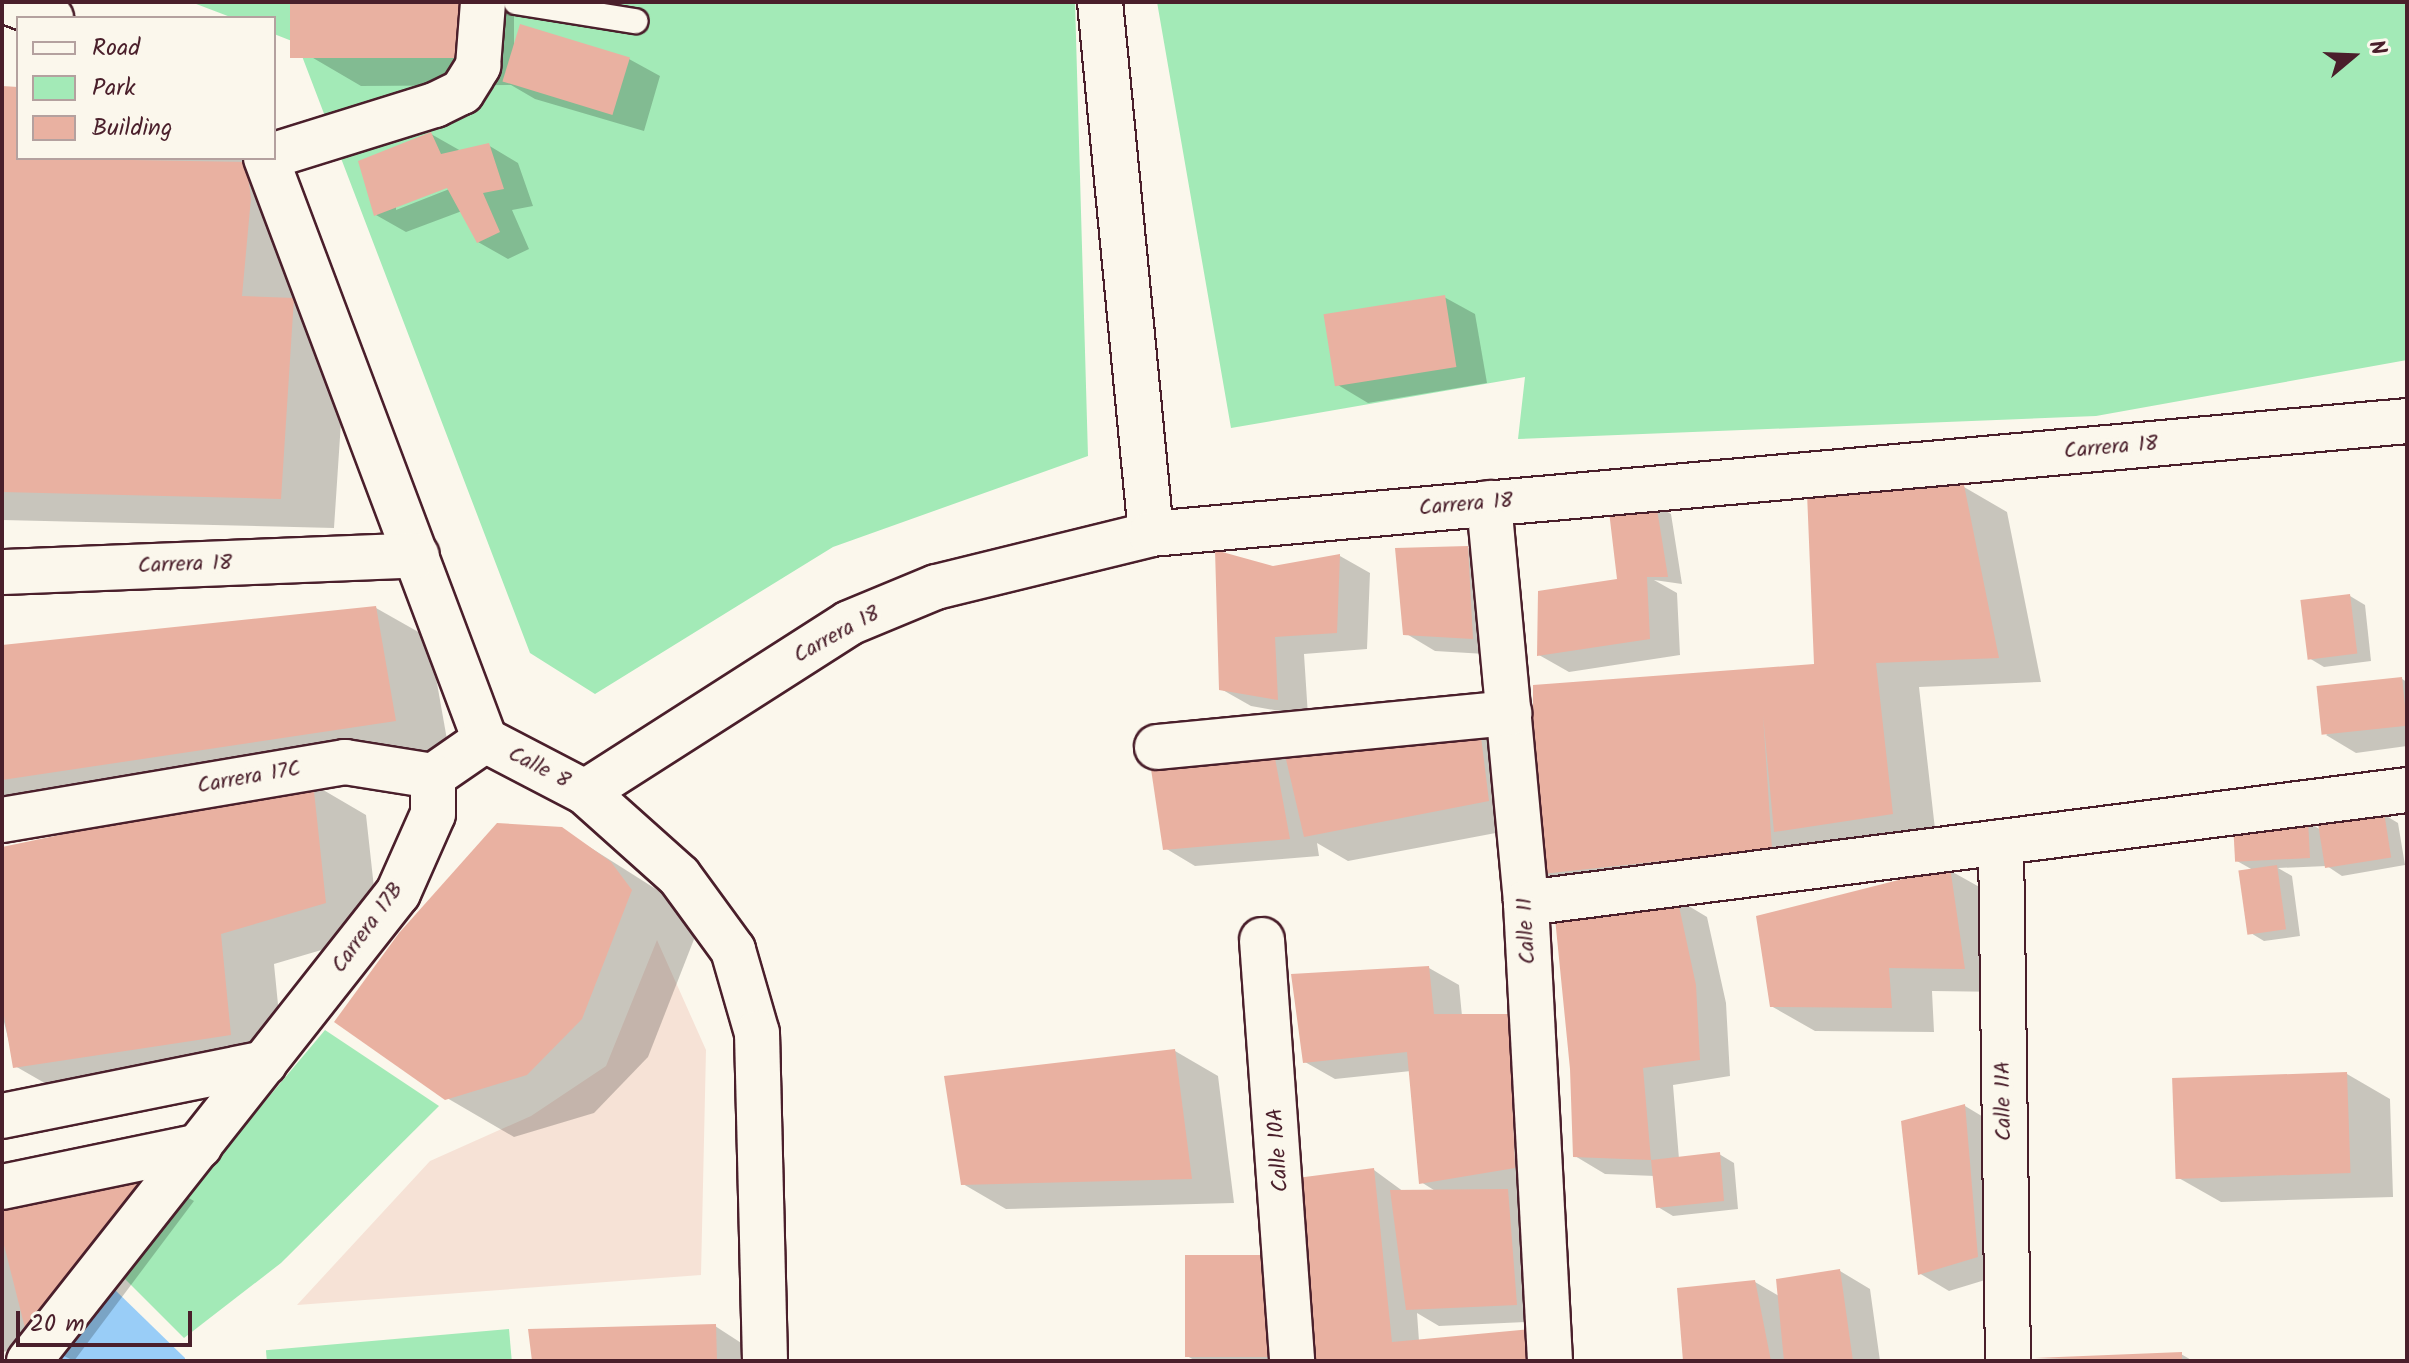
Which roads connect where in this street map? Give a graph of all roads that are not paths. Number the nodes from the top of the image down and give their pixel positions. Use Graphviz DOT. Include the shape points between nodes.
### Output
graph roads {
  1 [pos="8,2"];
  2 [pos="483,2"];
  3 [pos="516,2"];
  4 [pos="1100,2"];
  5 [pos="46,16"];
  6 [pos="635,21"];
  7 [pos="276,154"];
  8 [pos="267,160"];
  9 [pos="2407,421"];
  10 [pos="1489,503"];
  11 [pos="1151,534"];
  12 [pos="417,555"];
  13 [pos="2,572"];
  14 [pos="1509,713"];
  15 [pos="485,740"];
  16 [pos="1157,747"];
  17 [pos="433,776"];
  18 [pos="2407,790"];
  19 [pos="585,792"];
  20 [pos="2,820"];
  21 [pos="2001,842"];
  22 [pos="1526,903"];
  23 [pos="1262,940"];
  24 [pos="265,1063"];
  25 [pos="2,1116"];
  26 [pos="200,1146"];
  27 [pos="2,1187"];
  28 [pos="29,1361"];
  29 [pos="765,1361"];
  30 [pos="1292,1361"];
  31 [pos="1550,1361"];
  32 [pos="2008,1361"];
  1 -- 5 [label="street"];
  2 -- 7 [label="street" via="478,66 462,92"];
  3 -- 6 [label="lane"];
  4 -- 11 [label="street"];
  8 -- 12 [label="street, Calle 8"];
  9 -- 10 [label="street, Carrera 18"];
  10 -- 11 [label="street, Carrera 18"];
  10 -- 14 [label="street, Calle 11"];
  11 -- 19 [label="street, Carrera 18" via="936,587 849,623"];
  12 -- 13 [label="street, Carrera 18"];
  12 -- 15 [label="street, Calle 8"];
  14 -- 16 [label="street"];
  14 -- 22 [label="street, Calle 11"];
  15 -- 17 [label="street"];
  15 -- 19 [label="street, Calle 8"];
  17 -- 20 [label="street, Carrera 17C" via="345,762"];
  17 -- 24 [label="street, Carrera 17B" via="433,814 398,893"];
  18 -- 21 [label="street"];
  19 -- 29 [label="street, Calle 8" via="679,876 733,950 757,1033"];
  21 -- 22 [label="street"];
  21 -- 32 [label="street, Calle 11A"];
  22 -- 31 [label="street, Calle 11"];
  23 -- 30 [label="street, Calle 10A"];
  24 -- 25 [label="street"];
  24 -- 26 [label="street, Carrera 17B"];
  26 -- 27 [label="street"];
  26 -- 28 [label="street, Carrera 17B"];
}
